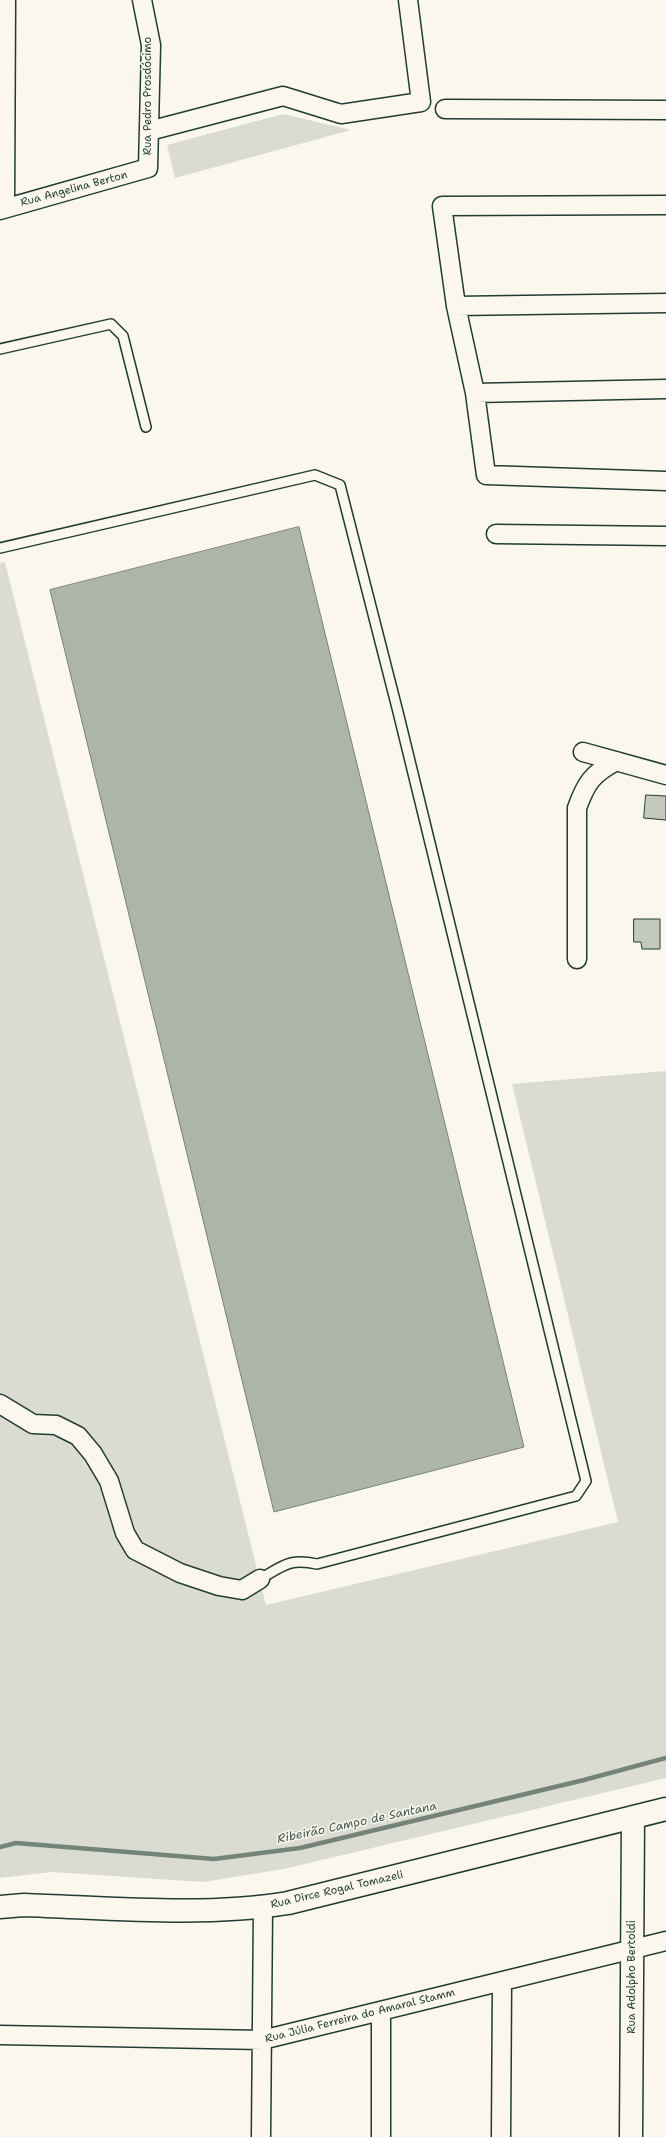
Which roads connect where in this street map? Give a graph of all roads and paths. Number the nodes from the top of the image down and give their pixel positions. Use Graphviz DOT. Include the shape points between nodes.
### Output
graph roads {
  1 [pos="6,0"];
  2 [pos="142,0"];
  3 [pos="408,0"];
  4 [pos="445,109"];
  5 [pos="666,110"];
  6 [pos="149,131"];
  7 [pos="148,168"];
  8 [pos="666,205"];
  9 [pos="2,209"];
  10 [pos="666,303"];
  11 [pos="456,306"];
  12 [pos="0,349"];
  13 [pos="666,389"];
  14 [pos="475,393"];
  15 [pos="146,427"];
  16 [pos="666,481"];
  17 [pos="496,534"];
  18 [pos="666,536"];
  19 [pos="0,548"];
  20 [pos="583,752"];
  21 [pos="616,761"];
  22 [pos="666,775"];
  23 [pos="578,959"];
  24 [pos="0,1404"];
  25 [pos="260,1579"];
  26 [pos="666,1809"];
  27 [pos="632,1817"];
  28 [pos="0,1907"];
  29 [pos="263,1907"];
  30 [pos="666,1941"];
  31 [pos="632,1949"];
  32 [pos="502,1982"];
  33 [pos="381,2011"];
  34 [pos="0,2035"];
  35 [pos="262,2040"];
  36 [pos="261,2137"];
  37 [pos="381,2137"];
  38 [pos="501,2137"];
  39 [pos="631,2137"];
  1 -- 9 [label="street"];
  2 -- 6 [label="street, Rua Pedro Prosdócimo" via="151,45"];
  3 -- 6 [label="street" via="421,102 341,114 283,96"];
  4 -- 5 [label="street"];
  6 -- 7 [label="street, Rua Pedro Prosdócimo"];
  7 -- 9 [label="street, Rua Angelina Berton"];
  8 -- 11 [label="street" via="442,206"];
  10 -- 11 [label="street"];
  11 -- 14 [label="street"];
  12 -- 15 [label="lane" via="111,324 123,336"];
  13 -- 14 [label="street"];
  14 -- 16 [label="street" via="486,475"];
  17 -- 18 [label="street"];
  19 -- 25 [label="lane" via="315,475 340,485 398,712 586,1481 576,1496 317,1564 300,1560 290,1562"];
  20 -- 21 [label="street"];
  21 -- 22 [label="street"];
  21 -- 23 [label="street" via="598,770 583,792 577,808"];
  24 -- 25 [label="street" via="33,1424 56,1425 78,1436 93,1454 109,1481 125,1533 135,1550 180,1573 219,1586 242,1590"];
  26 -- 27 [label="street, Rua Dirce Rogal Tomazeli"];
  27 -- 29 [label="street, Rua Dirce Rogal Tomazeli" via="288,1903"];
  27 -- 31 [label="street, Rua Adolpho Bertoldi"];
  28 -- 29 [label="street, Rua Dirce Rogal Tomazeli" via="24,1905 195,1910"];
  29 -- 35 [label="street"];
  30 -- 31 [label="street, Rua Júlia Ferreira do Amaral Stamm"];
  31 -- 32 [label="street, Rua Júlia Ferreira do Amaral Stamm"];
  31 -- 39 [label="street, Rua Adolpho Bertoldi"];
  32 -- 33 [label="street, Rua Júlia Ferreira do Amaral Stamm"];
  32 -- 38 [label="street"];
  33 -- 35 [label="street, Rua Júlia Ferreira do Amaral Stamm"];
  33 -- 37 [label="street"];
  34 -- 35 [label="street, Rua Júlia Ferreira do Amaral Stamm"];
  35 -- 36 [label="street"];
}
